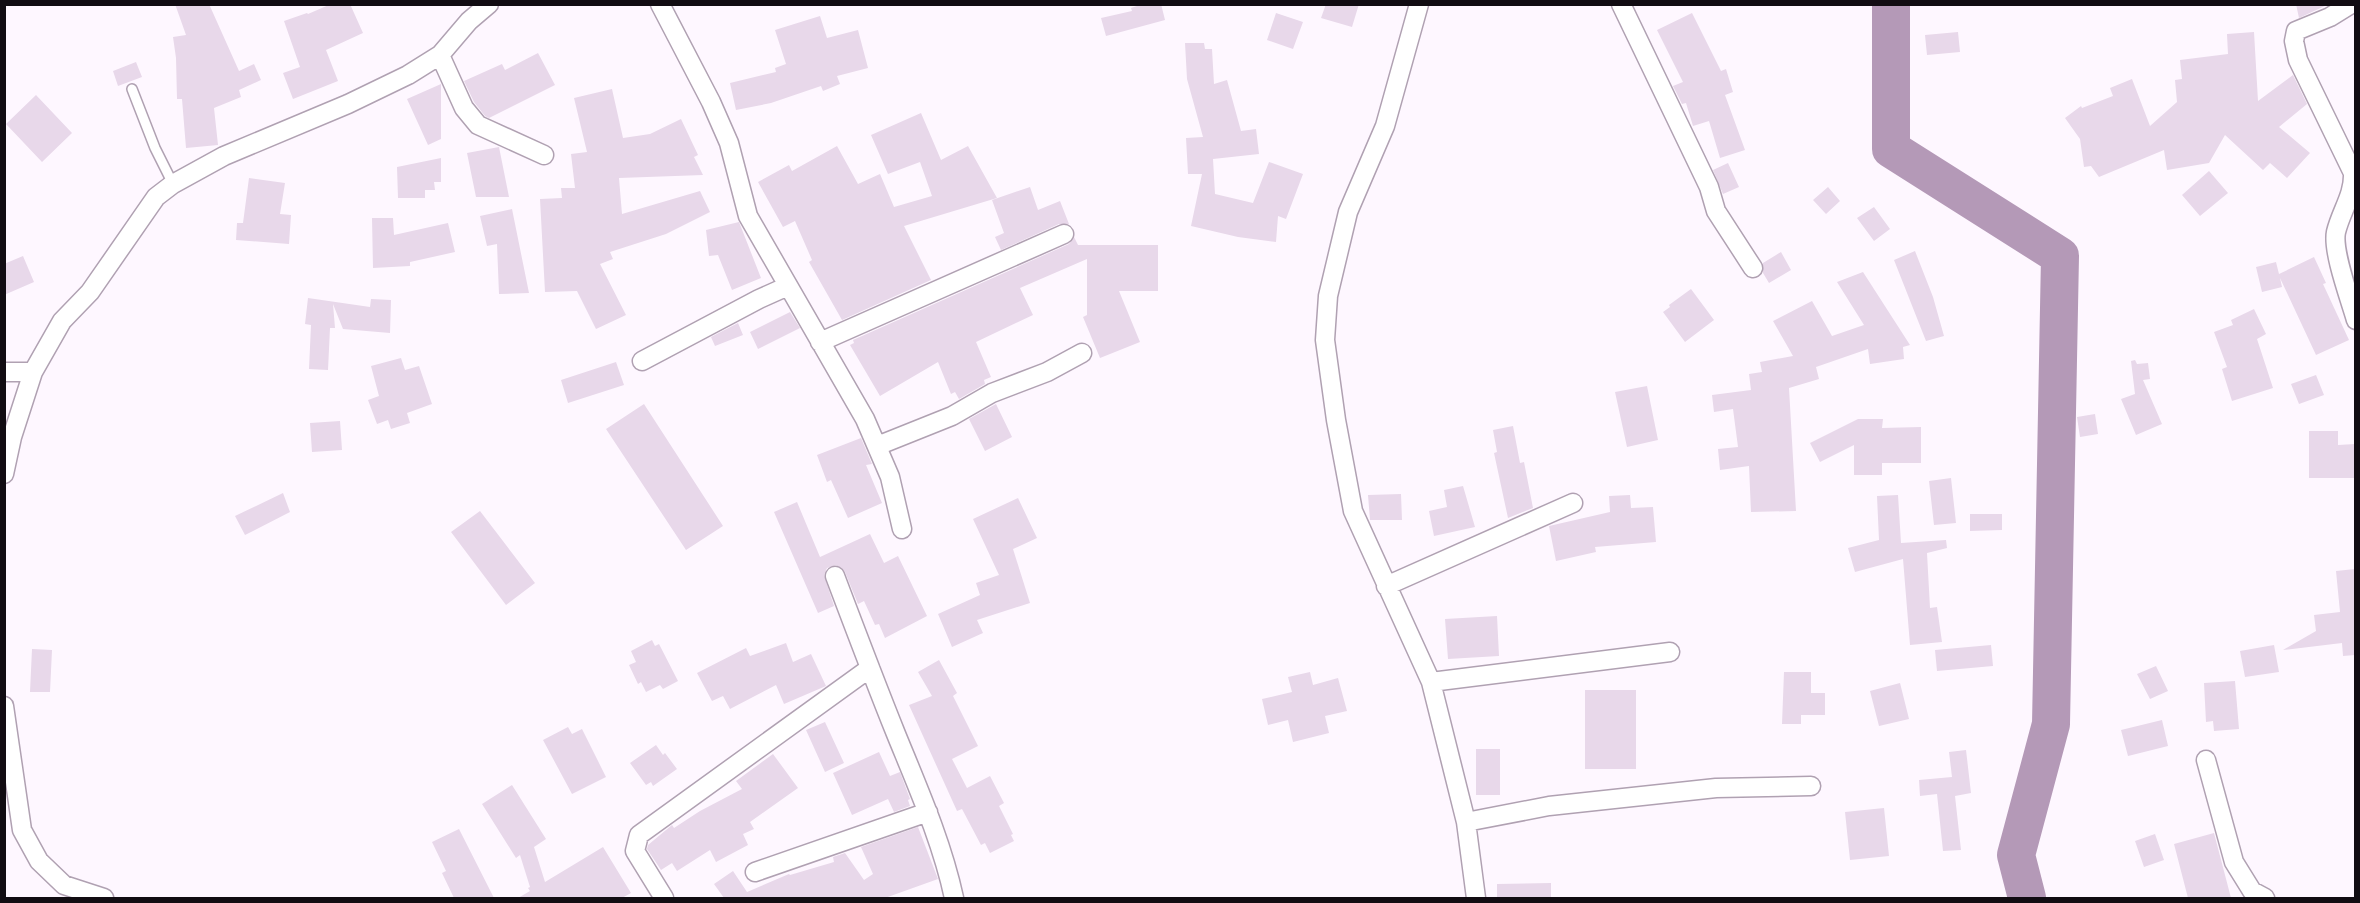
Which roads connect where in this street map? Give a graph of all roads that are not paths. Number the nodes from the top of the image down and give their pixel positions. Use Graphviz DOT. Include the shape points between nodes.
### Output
graph roads {
  1 [pos="489,4"];
  2 [pos="660,4"];
  3 [pos="1419,4"];
  4 [pos="1621,4"];
  5 [pos="2351,4"];
  6 [pos="440,55"];
  7 [pos="132,89"];
  8 [pos="544,155"];
  9 [pos="173,184"];
  10 [pos="1064,234"];
  11 [pos="1753,268"];
  12 [pos="788,286"];
  13 [pos="2355,320"];
  14 [pos="820,342"];
  15 [pos="1082,353"];
  16 [pos="642,361"];
  17 [pos="4,372"];
  18 [pos="33,372"];
  19 [pos="877,446"];
  20 [pos="4,474"];
  21 [pos="1573,503"];
  22 [pos="902,529"];
  23 [pos="836,576"];
  24 [pos="1386,586"];
  25 [pos="1670,652"];
  26 [pos="870,668"];
  27 [pos="1431,682"];
  28 [pos="4,706"];
  29 [pos="2206,760"];
  30 [pos="1811,786"];
  31 [pos="928,812"];
  32 [pos="1467,822"];
  33 [pos="755,872"];
  34 [pos="104,898"];
  35 [pos="664,898"];
  36 [pos="954,898"];
  37 [pos="1476,898"];
  38 [pos="2265,898"];
  1 -- 6 [label="street"];
  2 -- 12 [label="street" via="729,143 748,216"];
  3 -- 24 [label="street" via="1385,126 1348,212 1328,296 1325,340 1353,511"];
  4 -- 11 [label="street" via="1709,187 1716,211"];
  5 -- 13 [label="street" via="2296,31 2294,41 2298,60 2353,173 2354,184 2336,232 2336,249"];
  6 -- 8 [label="street" via="464,108 478,125"];
  6 -- 9 [label="street" via="388,85 224,156"];
  7 -- 9 [label="lane"];
  9 -- 18 [label="street" via="156,197 90,292 62,321"];
  10 -- 14 [label="street"];
  12 -- 14 [label="street"];
  12 -- 16 [label="street"];
  14 -- 19 [label="street"];
  15 -- 19 [label="street" via="1047,372 992,393 952,416"];
  17 -- 18 [label="street"];
  18 -- 20 [label="street"];
  19 -- 22 [label="street" via="890,477"];
  21 -- 24 [label="street"];
  23 -- 26 [label="street"];
  24 -- 27 [label="street"];
  25 -- 27 [label="street"];
  26 -- 31 [label="street"];
  26 -- 35 [label="street" via="639,835 635,852"];
  27 -- 32 [label="street"];
  28 -- 34 [label="street" via="22,830 39,861 64,885"];
  29 -- 38 [label="street" via="2234,862 2252,891"];
  30 -- 32 [label="street" via="1704,789 1549,806"];
  31 -- 33 [label="street"];
  31 -- 36 [label="street"];
  32 -- 37 [label="street"];
}
